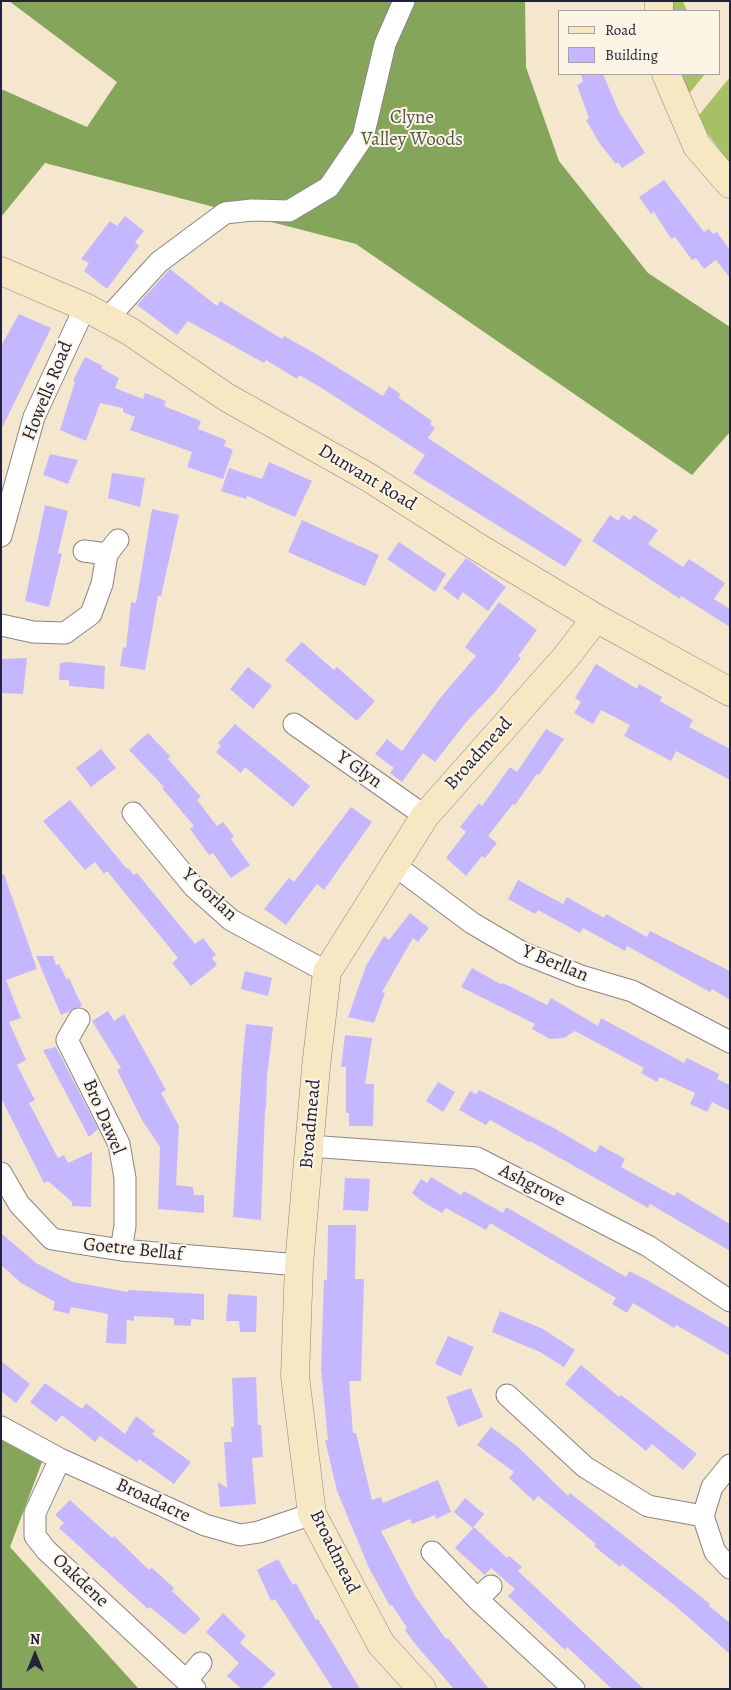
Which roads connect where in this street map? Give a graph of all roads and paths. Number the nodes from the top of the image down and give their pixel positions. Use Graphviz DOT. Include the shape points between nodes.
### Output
graph roads {
  1 [pos="404,1"];
  2 [pos="666,75"];
  3 [pos="730,184"];
  4 [pos="1,271"];
  5 [pos="96,313"];
  6 [pos="1,536"];
  7 [pos="84,551"];
  8 [pos="596,618"];
  9 [pos="1,625"];
  10 [pos="730,692"];
  11 [pos="295,725"];
  12 [pos="133,813"];
  13 [pos="424,816"];
  14 [pos="393,864"];
  15 [pos="327,972"];
  16 [pos="79,1019"];
  17 [pos="730,1042"];
  18 [pos="309,1146"];
  19 [pos="1,1173"];
  20 [pos="121,1250"];
  21 [pos="299,1265"];
  22 [pos="730,1301"];
  23 [pos="507,1395"];
  24 [pos="1,1426"];
  25 [pos="60,1459"];
  26 [pos="730,1465"];
  27 [pos="312,1514"];
  28 [pos="703,1516"];
  29 [pos="432,1552"];
  30 [pos="730,1568"];
  31 [pos="200,1663"];
  32 [pos="191,1685"];
  33 [pos="422,1689"];
  34 [pos="574,1689"];
  1 -- 5 [label="street, Howells Road" via="385,44 363,137 329,187 289,211 225,213"];
  2 -- 3 [label="street" via="697,146"];
  4 -- 5 [label="street, Dunvant Road"];
  5 -- 6 [label="street, Howells Road" via="34,417"];
  5 -- 8 [label="street, Dunvant Road" via="131,332 226,396 368,477"];
  7 -- 9 [label="street" via="113,547 92,614 65,633 33,632"];
  8 -- 10 [label="street, Dunvant Road"];
  8 -- 13 [label="street, Broadmead" via="566,657"];
  11 -- 13 [label="street, Y Glyn"];
  12 -- 15 [label="street, Y Gorlan" via="194,887 231,920"];
  13 -- 14 [label="street, Broadmead"];
  14 -- 15 [label="street, Broadmead"];
  14 -- 17 [label="street, Y Berllan" via="472,923 524,953 580,976 632,991"];
  15 -- 18 [label="street, Broadmead"];
  16 -- 20 [label="street, Bro Dawel" via="67,1040 119,1144 125,1178 126,1226"];
  18 -- 21 [label="street, Broadmead"];
  18 -- 22 [label="street, Ashgrove" via="477,1158 648,1246"];
  19 -- 20 [label="street, Goetre Bellaf" via="19,1204 52,1239"];
  20 -- 21 [label="street, Goetre Bellaf"];
  21 -- 27 [label="street, Broadmead" via="295,1376"];
  23 -- 28 [label="street" via="585,1468 648,1506"];
  24 -- 25 [label="street, Broadacre"];
  25 -- 27 [label="street, Broadacre" via="205,1525 240,1535"];
  25 -- 32 [label="street, Oakdene" via="35,1514 34,1536"];
  26 -- 28 [label="street" via="712,1487"];
  27 -- 33 [label="street, Broadmead" via="381,1644"];
  28 -- 30 [label="street" via="715,1552"];
  29 -- 34 [label="street" via="484,1592"];
  31 -- 32 [label="street, Oakdene"];
}
